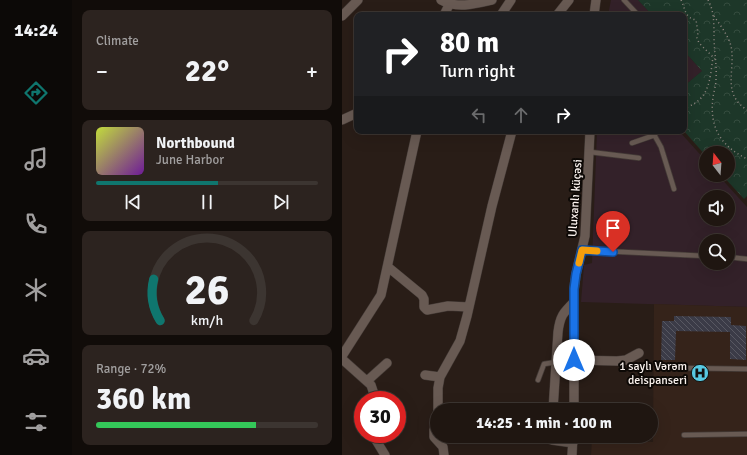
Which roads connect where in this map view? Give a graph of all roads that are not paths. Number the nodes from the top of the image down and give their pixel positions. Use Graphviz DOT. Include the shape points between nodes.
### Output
graph roads {
  1 [pos="358,0"];
  2 [pos="492,0"];
  3 [pos="511,0"];
  4 [pos="568,0"];
  5 [pos="596,0"];
  6 [pos="624,0"];
  7 [pos="445,2"];
  8 [pos="444,12"];
  9 [pos="502,12"];
  10 [pos="559,12"];
  11 [pos="594,12"];
  12 [pos="635,12"];
  13 [pos="342,16"];
  14 [pos="354,114"];
  15 [pos="342,120"];
  16 [pos="416,134"];
  17 [pos="511,134"];
  18 [pos="590,134"];
  19 [pos="652,134"];
  20 [pos="654,134"];
  21 [pos="632,143"];
  22 [pos="590,152"];
  23 [pos="639,158"];
  24 [pos="674,189"];
  25 [pos="582,250"];
  26 [pos="699,256"];
  27 [pos="735,258"];
  28 [pos="747,259"];
  29 [pos="388,266"];
  30 [pos="574,302"];
  31 [pos="470,307"];
  32 [pos="639,353"];
  33 [pos="342,356"];
  34 [pos="342,359"];
  35 [pos="574,360"];
  36 [pos="387,362"];
  37 [pos="556,362"];
  38 [pos="679,368"];
  39 [pos="747,369"];
  40 [pos="425,375"];
  41 [pos="440,377"];
  42 [pos="538,380"];
  43 [pos="367,381"];
  44 [pos="373,391"];
  45 [pos="438,403"];
  46 [pos="553,403"];
  47 [pos="574,403"];
  48 [pos="684,434"];
  49 [pos="747,434"];
  50 [pos="377,443"];
  51 [pos="439,443"];
  52 [pos="573,443"];
  53 [pos="384,455"];
  54 [pos="444,455"];
  55 [pos="572,455"];
  1 -- 13 [label="street"];
  2 -- 7 [label="street" via="469,5"];
  3 -- 9 [label="street"];
  4 -- 10 [label="street"];
  5 -- 11 [label="street"];
  6 -- 12 [label="lane"];
  7 -- 8 [label="street"];
  14 -- 15 [label="street"];
  16 -- 29 [label="street"];
  17 -- 31 [label="street"];
  18 -- 22 [label="street, Uluxanlı küçəsi"];
  19 -- 21 [label="lane"];
  20 -- 24 [label="lane" via="663,152"];
  22 -- 23 [label="lane"];
  22 -- 25 [label="street, Uluxanlı küçəsi" via="586,226"];
  25 -- 26 [label="lane"];
  25 -- 30 [label="street, Uluxanlı küçəsi" via="576,274"];
  27 -- 28 [label="lane"];
  29 -- 31 [label="street" via="422,295 427,310 448,306"];
  29 -- 33 [label="street" via="381,295"];
  30 -- 35 [label="street, Uluxanlı küçəsi"];
  30 -- 37 [label="street" via="559,319"];
  31 -- 41 [label="street" via="460,342"];
  32 -- 35 [label="street" via="626,360 617,361"];
  34 -- 43 [label="street"];
  35 -- 47 [label="street, Uluxanlı küçəsi"];
  36 -- 43 [label="street"];
  37 -- 42 [label="lane" via="544,364"];
  37 -- 46 [label="street"];
  38 -- 39 [label="lane"];
  40 -- 41 [label="street"];
  41 -- 45 [label="street"];
  43 -- 44 [label="street"];
  48 -- 49 [label="lane"];
  50 -- 53 [label="street"];
  51 -- 54 [label="street"];
  52 -- 55 [label="street"];
}
